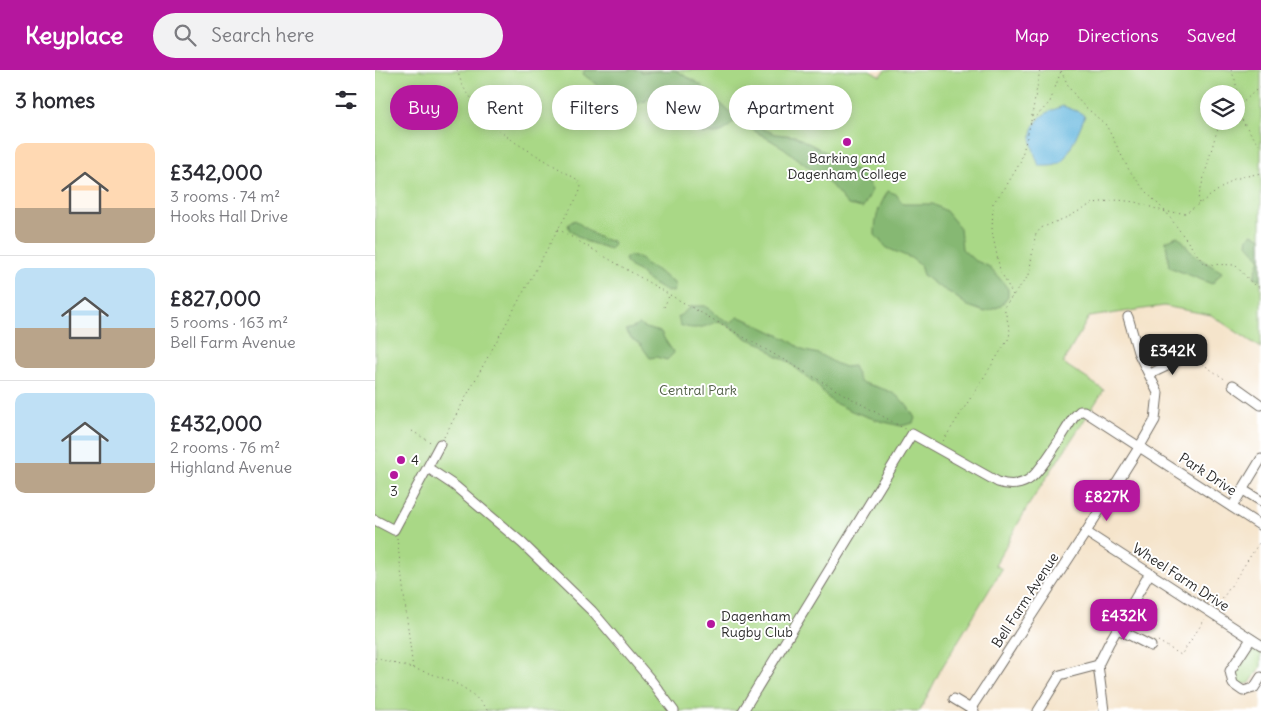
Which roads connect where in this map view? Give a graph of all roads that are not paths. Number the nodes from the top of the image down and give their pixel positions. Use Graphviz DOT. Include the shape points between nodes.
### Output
graph roads {
  1 [pos="1128,317"];
  2 [pos="1186,357"];
  3 [pos="1150,374"];
  4 [pos="1233,385"];
  5 [pos="1261,405"];
  6 [pos="436,444"];
  7 [pos="1140,446"];
  8 [pos="1261,459"];
  9 [pos="427,468"];
  10 [pos="1243,490"];
  11 [pos="1261,501"];
  12 [pos="1232,507"];
  13 [pos="375,520"];
  14 [pos="1261,526"];
  15 [pos="1086,532"];
  16 [pos="1151,573"];
  17 [pos="1118,629"];
  18 [pos="1251,639"];
  19 [pos="1261,645"];
  20 [pos="1151,646"];
  21 [pos="1098,665"];
  22 [pos="1261,677"];
  23 [pos="954,699"];
  24 [pos="972,710"];
  25 [pos="675,711"];
  26 [pos="743,711"];
  27 [pos="1038,711"];
  28 [pos="1104,711"];
  1 -- 3 [label="street, Bell Farm Avenue" via="1138,352"];
  2 -- 3 [label="street"];
  3 -- 7 [label="street, Bell Farm Avenue" via="1158,393 1155,420"];
  4 -- 5 [label="street"];
  6 -- 9 [label="street"];
  7 -- 12 [label="street, Park Drive"];
  7 -- 15 [label="street, Bell Farm Avenue"];
  7 -- 26 [label="street, Park Drive" via="1080,411 1038,471 1030,479 1008,486 912,434"];
  8 -- 10 [label="street"];
  9 -- 13 [label="street" via="394,530"];
  9 -- 25 [label="street" via="455,486 522,543 592,611"];
  10 -- 11 [label="street, Park Drive"];
  10 -- 12 [label="street"];
  12 -- 14 [label="street, Park Drive"];
  15 -- 16 [label="street, Wheel Farm Drive"];
  15 -- 24 [label="street, Bell Farm Avenue"];
  16 -- 17 [label="street"];
  16 -- 18 [label="street, Wheel Farm Drive"];
  17 -- 20 [label="street"];
  17 -- 21 [label="street"];
  18 -- 19 [label="street, Wheel Farm Drive"];
  18 -- 22 [label="street" via="1230,671 1233,684 1243,691 1254,688"];
  21 -- 27 [label="street" via="1060,675"];
  21 -- 28 [label="street"];
  23 -- 24 [label="street"];
}
